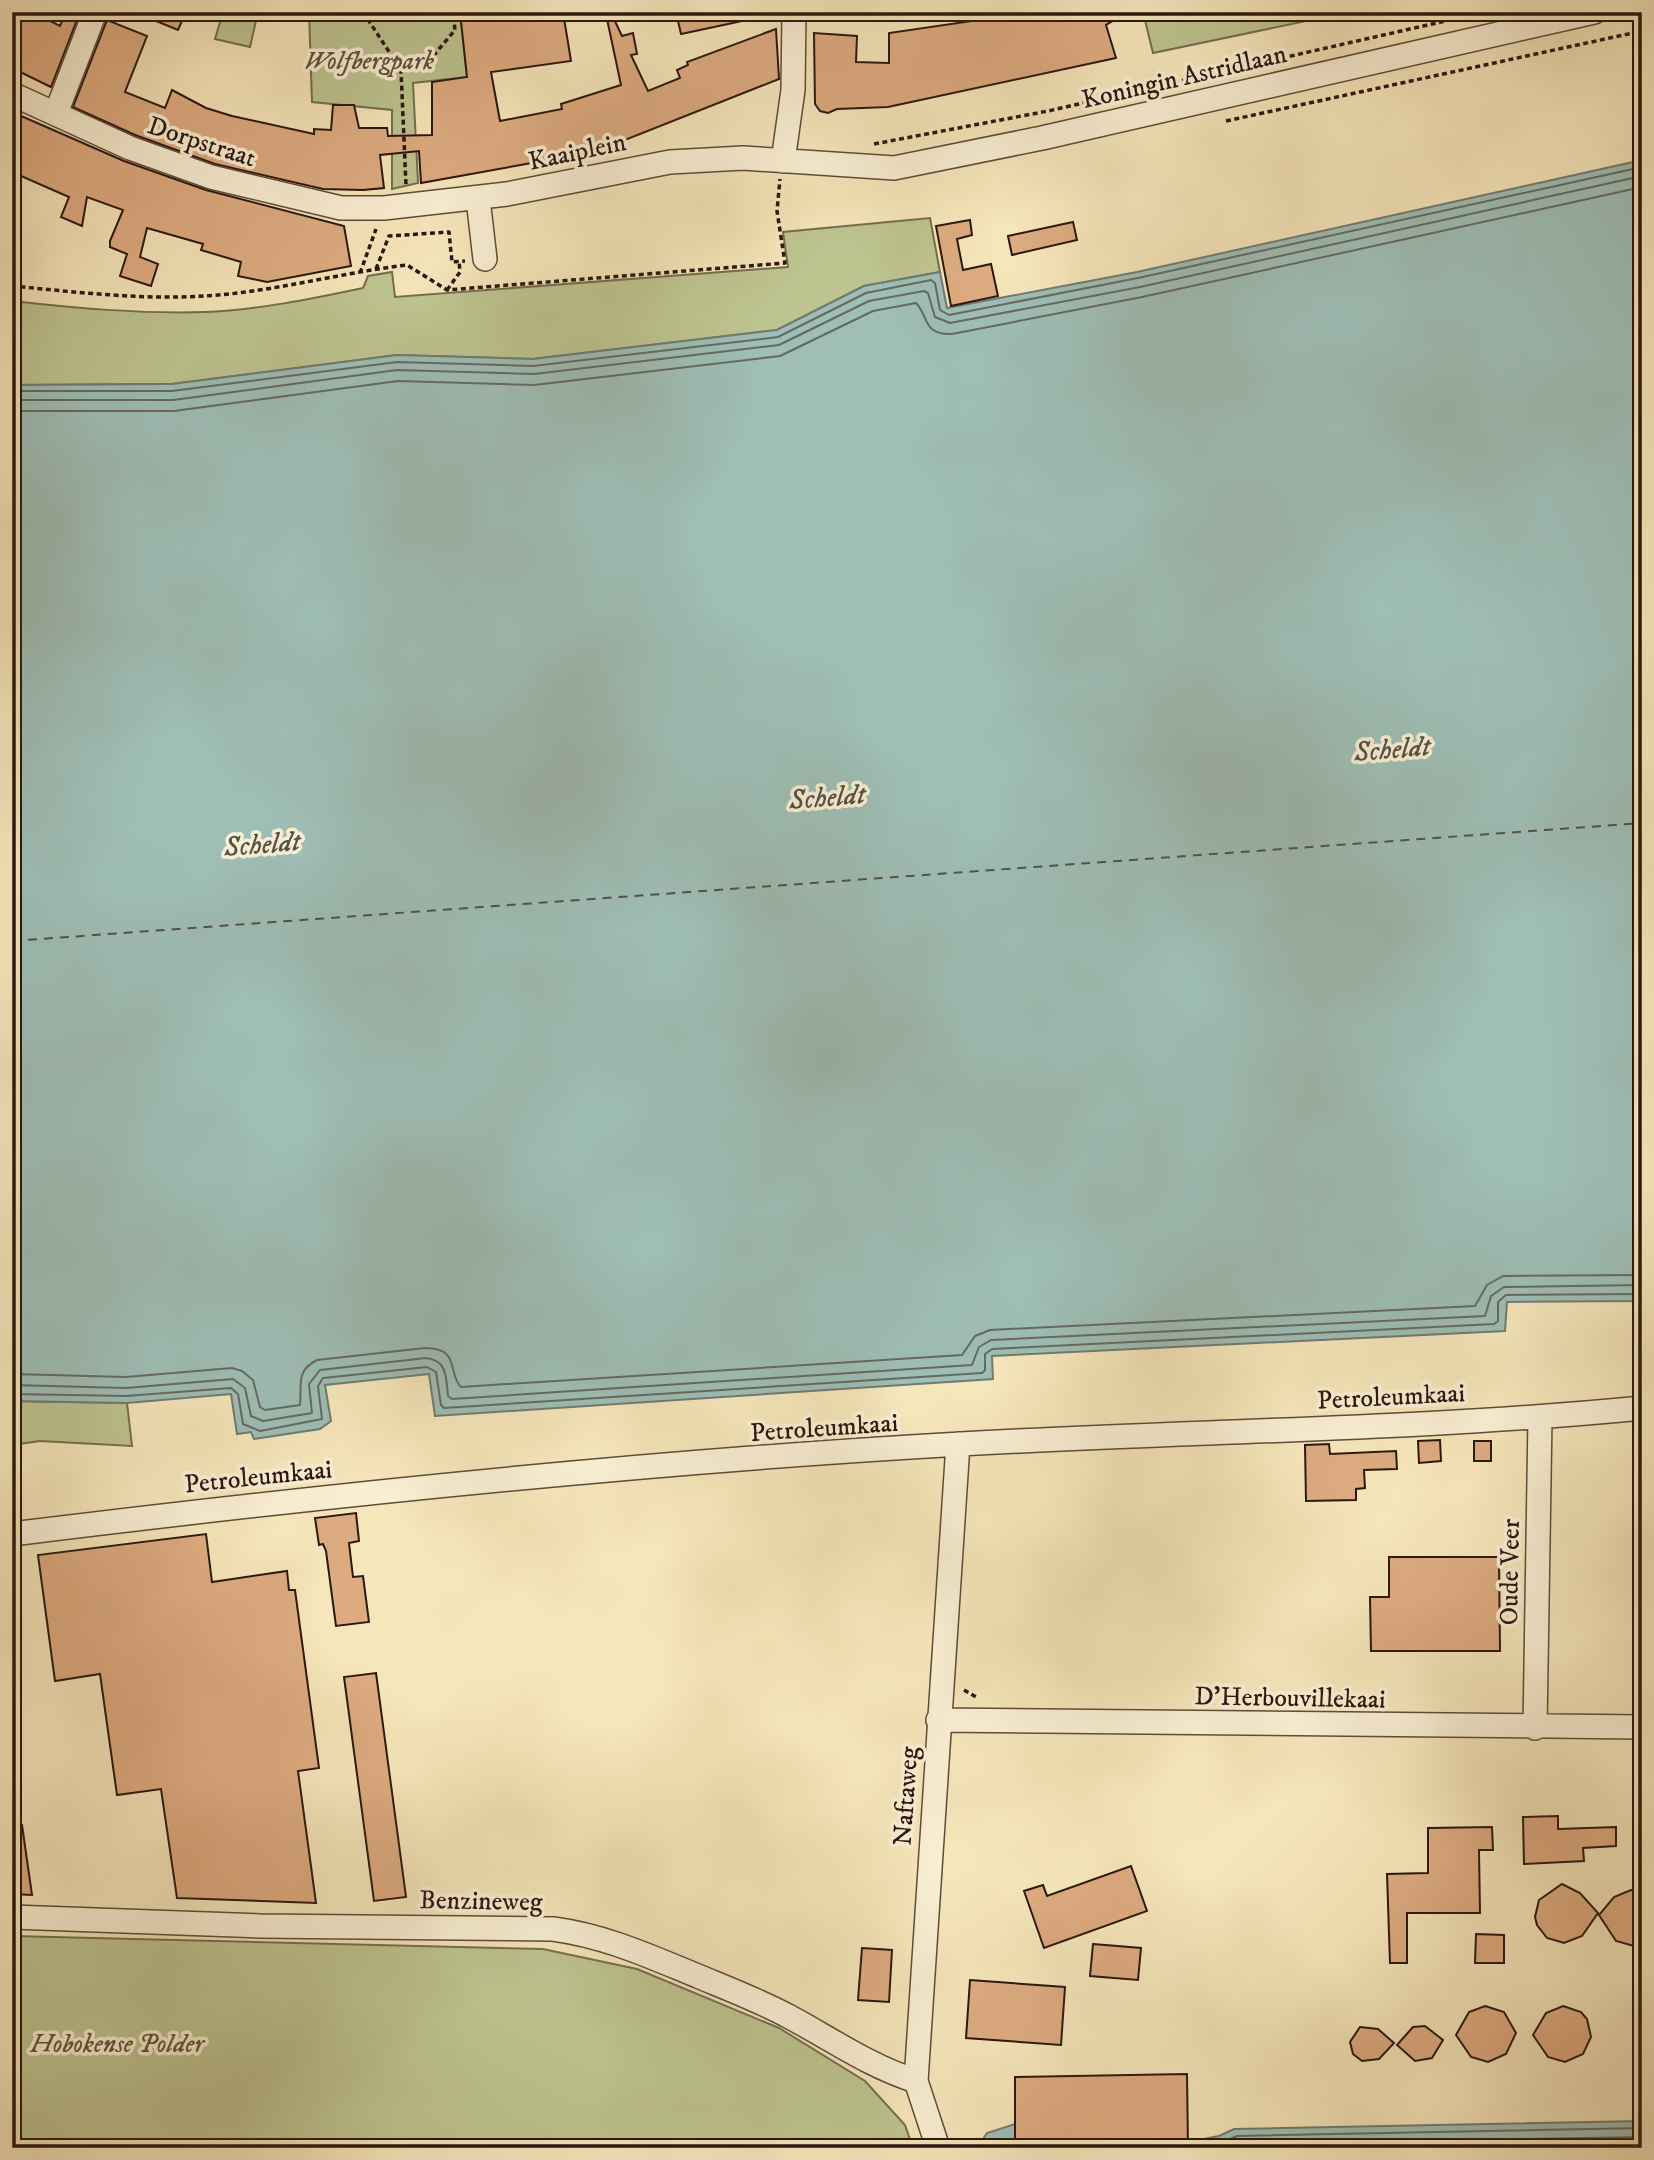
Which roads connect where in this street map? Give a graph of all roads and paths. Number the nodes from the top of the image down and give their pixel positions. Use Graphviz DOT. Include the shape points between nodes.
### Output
graph roads {
  1 [pos="95,12"];
  2 [pos="363,12"];
  3 [pos="453,12"];
  4 [pos="794,12"];
  5 [pos="1485,12"];
  6 [pos="1594,12"];
  7 [pos="401,70"];
  8 [pos="12,94"];
  9 [pos="56,113"];
  10 [pos="862,146"];
  11 [pos="783,161"];
  12 [pos="478,199"];
  13 [pos="407,205"];
  14 [pos="384,208"];
  15 [pos="485,259"];
  16 [pos="459,261"];
  17 [pos="376,269"];
  18 [pos="360,273"];
  19 [pos="12,286"];
  20 [pos="447,290"];
  21 [pos="1642,1408"];
  22 [pos="1540,1418"];
  23 [pos="958,1444"];
  24 [pos="12,1534"];
  25 [pos="938,1720"];
  26 [pos="1642,1727"];
  27 [pos="1535,1728"];
  28 [pos="12,1917"];
  29 [pos="916,2081"];
  30 [pos="938,2148"];
  1 -- 9 [label="street"];
  2 -- 7 [label="path"];
  3 -- 7 [label="path" via="455,30 434,55"];
  4 -- 11 [label="street" via="793,90"];
  5 -- 10 [label="path" via="1048,111"];
  6 -- 11 [label="street, Koningin Astridlaan" via="894,168"];
  7 -- 13 [label="path"];
  8 -- 9 [label="street, Dorpstraat"];
  9 -- 14 [label="street, Dorpstraat" via="130,148 211,177 341,208"];
  11 -- 12 [label="street, Kaaiplein" via="670,162"];
  11 -- 20 [label="path" via="776,211 785,263"];
  12 -- 13 [label="street, Kaaiplein"];
  12 -- 15 [label="street"];
  13 -- 14 [label="street, Kaaiplein"];
  14 -- 18 [label="path"];
  15 -- 16 [label="path"];
  16 -- 17 [label="path" via="452,262 449,232 389,236"];
  16 -- 20 [label="path" via="460,272"];
  17 -- 18 [label="path"];
  17 -- 20 [label="path" via="407,265"];
  18 -- 19 [label="path" via="205,296 116,296"];
  21 -- 22 [label="street, Petroleumkaai"];
  22 -- 23 [label="street, Petroleumkaai"];
  22 -- 27 [label="street, Oude Veer"];
  23 -- 24 [label="street, Petroleumkaai" via="457,1483"];
  23 -- 25 [label="street, Naftaweg"];
  25 -- 27 [label="street, D'Herbouvillekaai"];
  25 -- 29 [label="street, Naftaweg"];
  26 -- 27 [label="street, D'Herbouvillekaai"];
  28 -- 29 [label="street, Benzineweg" via="578,1932 630,1948 749,1998 879,2069"];
  29 -- 30 [label="street, Naftaweg"];
}
